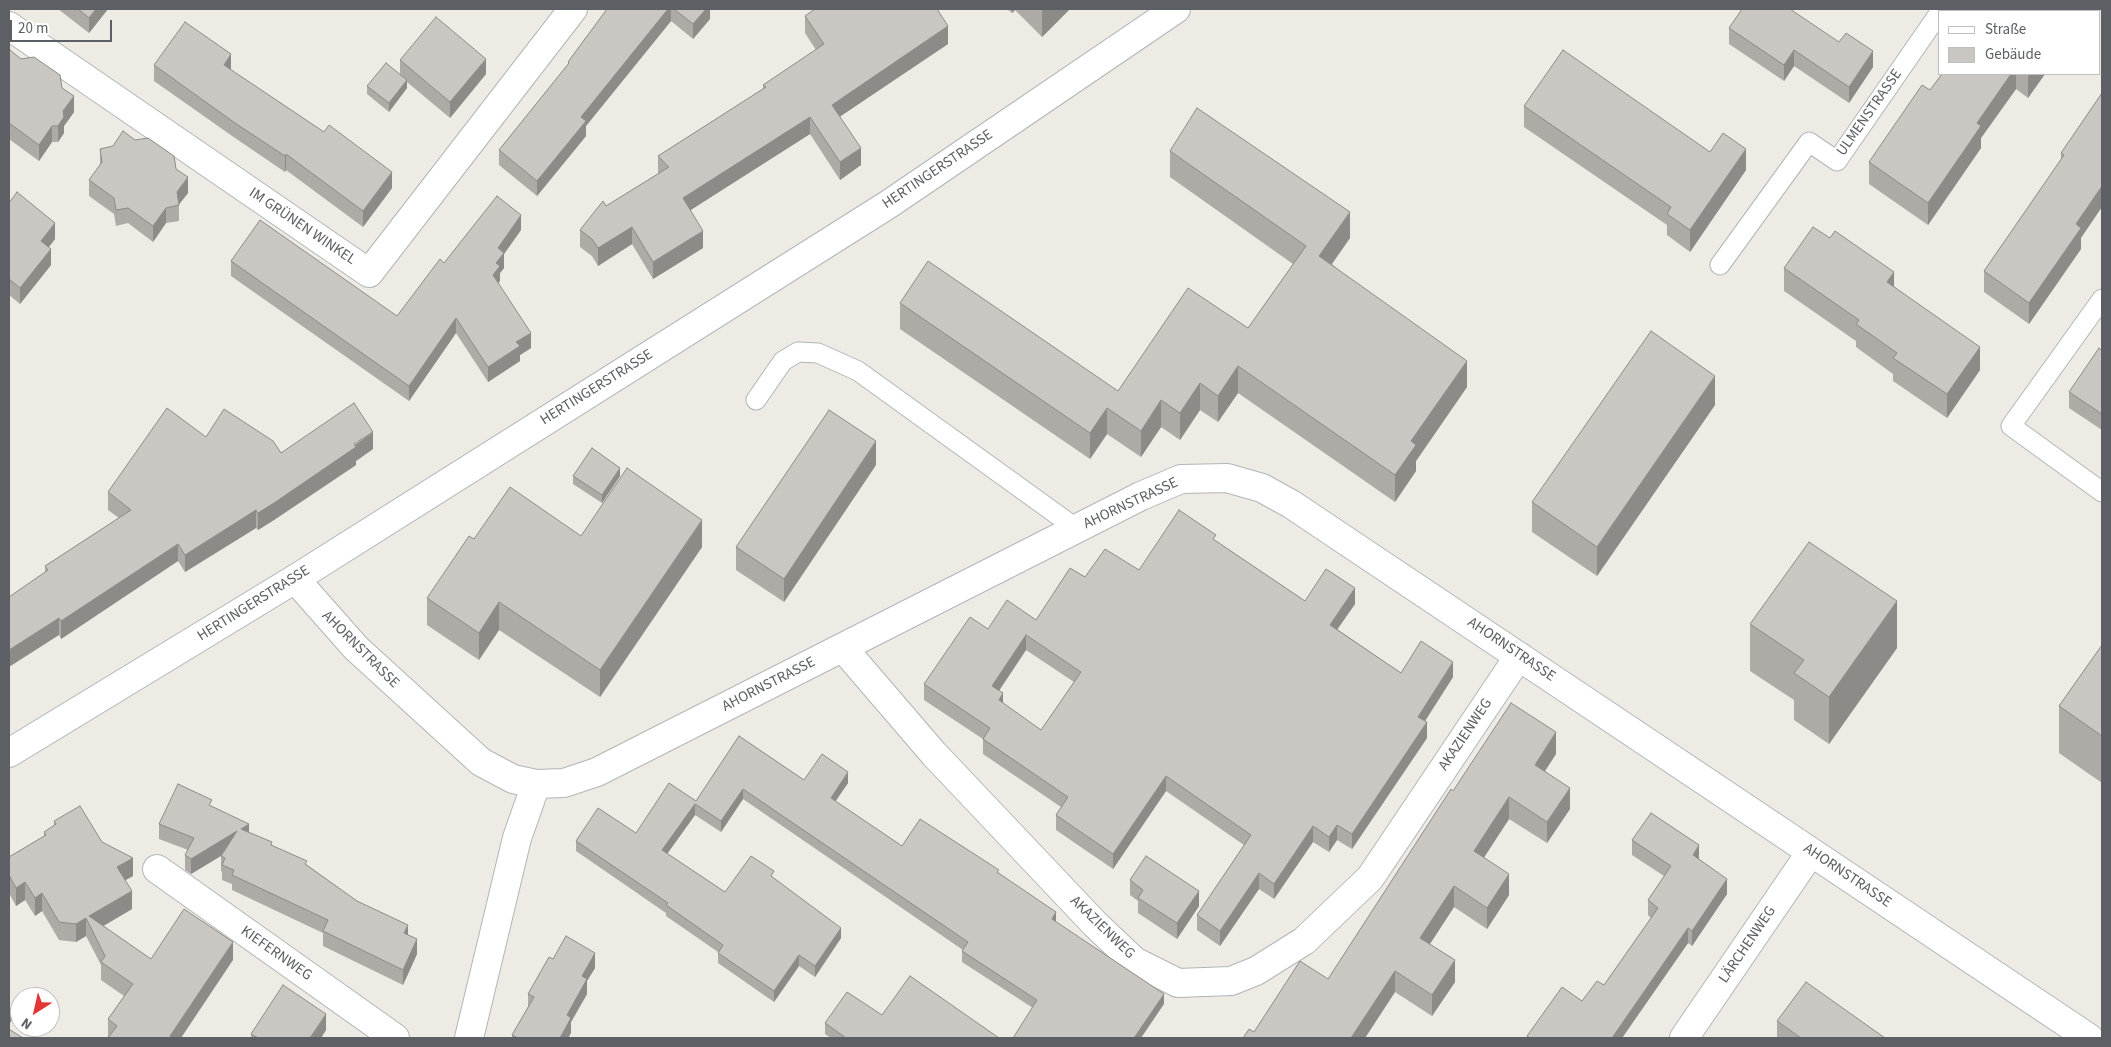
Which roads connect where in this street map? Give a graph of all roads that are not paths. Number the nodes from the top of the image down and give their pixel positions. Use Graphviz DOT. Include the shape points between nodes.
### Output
graph roads {
  1 [pos="573,9"];
  2 [pos="1176,9"];
  3 [pos="1938,14"];
  4 [pos="9,26"];
  5 [pos="1720,265"];
  6 [pos="2102,299"];
  7 [pos="756,400"];
  8 [pos="2102,492"];
  9 [pos="1077,529"];
  10 [pos="294,579"];
  11 [pos="843,648"];
  12 [pos="1519,656"];
  13 [pos="9,753"];
  14 [pos="536,784"];
  15 [pos="1811,852"];
  16 [pos="157,869"];
  17 [pos="396,1038"];
  18 [pos="469,1038"];
  19 [pos="1684,1038"];
  20 [pos="2089,1038"];
  1 -- 4 [label="street, IM GRÜNEN WINKEL" via="368,273"];
  2 -- 10 [label="street, HERTINGERSTRASSE" via="889,204"];
  3 -- 5 [label="lane, ULMENSTRASSE" via="1837,161 1809,142"];
  6 -- 8 [label="lane" via="2011,426"];
  7 -- 9 [label="lane" via="783,361 798,352 818,353 858,371"];
  9 -- 11 [label="street, AHORNSTRASSE"];
  9 -- 12 [label="street, AHORNSTRASSE" via="1141,496 1182,480 1228,478 1262,488 1291,504"];
  10 -- 13 [label="street, HERTINGERSTRASSE"];
  10 -- 14 [label="street, AHORNSTRASSE" via="356,648 481,762 513,779"];
  11 -- 12 [label="street, AKAZIENWEG" via="934,754 1095,924 1134,961 1178,983 1231,981 1256,971 1304,941 1370,878"];
  11 -- 14 [label="street, AHORNSTRASSE" via="597,772 564,783"];
  12 -- 15 [label="street, AHORNSTRASSE"];
  14 -- 18 [label="street" via="517,838"];
  15 -- 19 [label="street, LÄRCHENWEG"];
  15 -- 20 [label="street, AHORNSTRASSE"];
  16 -- 17 [label="street, KIEFERNWEG"];
}
